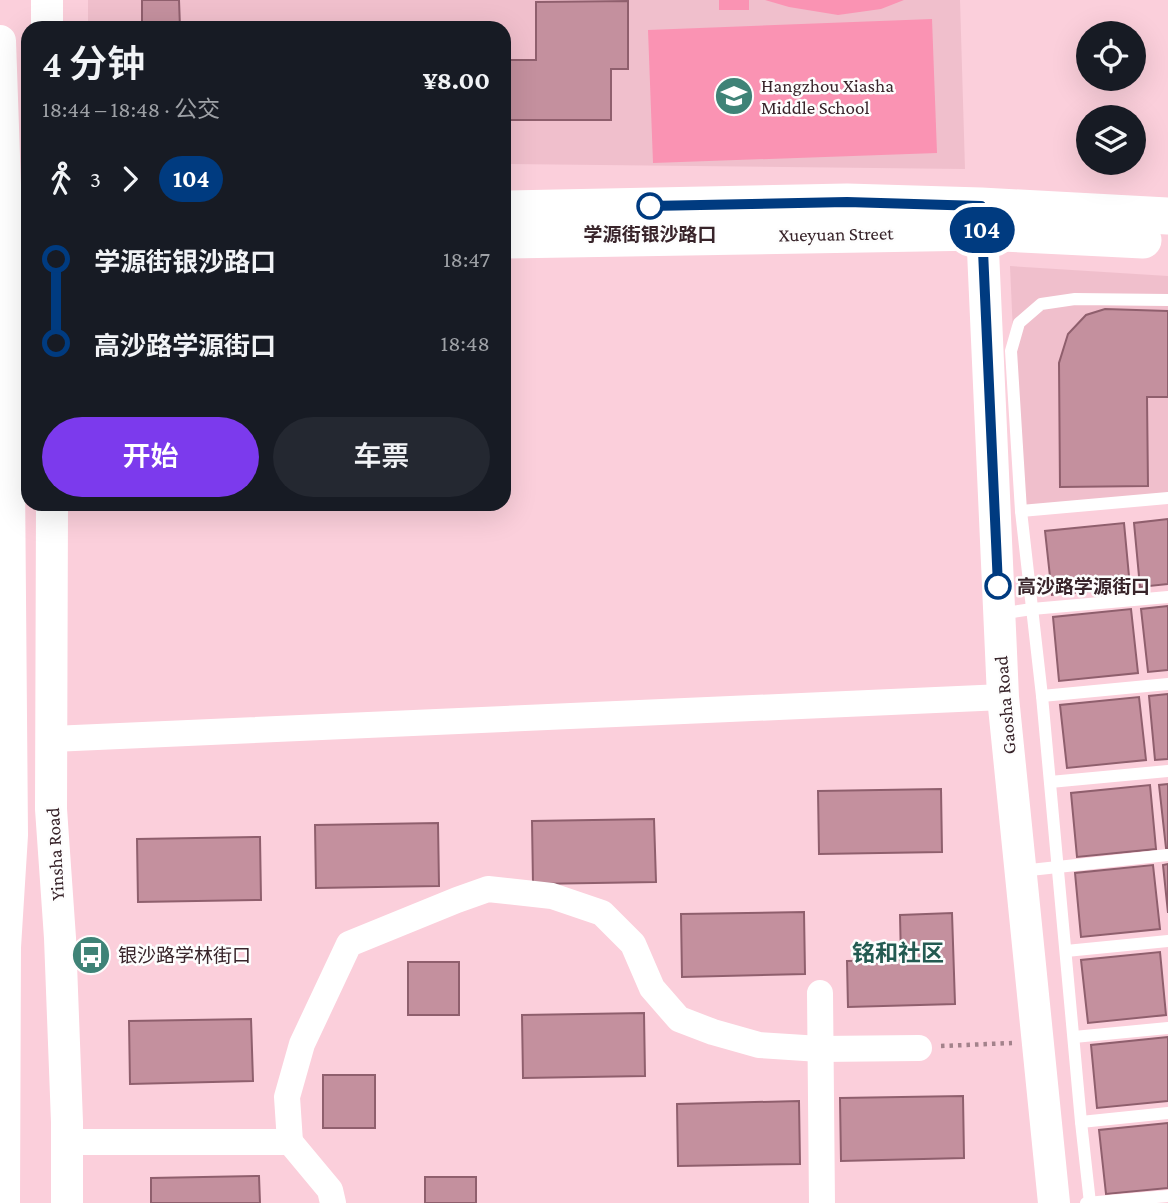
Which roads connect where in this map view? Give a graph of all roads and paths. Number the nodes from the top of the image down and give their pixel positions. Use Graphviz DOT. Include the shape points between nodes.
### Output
graph roads {
  1 [pos="47,0"];
  2 [pos="47,21"];
  3 [pos="0,41"];
  4 [pos="511,209"];
  5 [pos="1168,216"];
  6 [pos="982,219"];
  7 [pos="511,240"];
  8 [pos="1168,242"];
  9 [pos="12,258"];
  10 [pos="1168,300"];
  11 [pos="1168,498"];
  12 [pos="52,511"];
  13 [pos="1021,511"];
  14 [pos="1168,597"];
  15 [pos="1032,609"];
  16 [pos="999,614"];
  17 [pos="1168,684"];
  18 [pos="1042,696"];
  19 [pos="1003,697"];
  20 [pos="52,739"];
  21 [pos="1168,771"];
  22 [pos="1049,782"];
  23 [pos="1168,855"];
  24 [pos="1058,867"];
  25 [pos="1021,871"];
  26 [pos="1168,941"];
  27 [pos="1066,951"];
  28 [pos="820,993"];
  29 [pos="1168,1028"];
  30 [pos="1074,1037"];
  31 [pos="1038,1042"];
  32 [pos="919,1048"];
  33 [pos="820,1049"];
  34 [pos="1168,1113"];
  35 [pos="1081,1122"];
  36 [pos="67,1142"];
  37 [pos="290,1142"];
  38 [pos="1168,1196"];
  39 [pos="4,1203"];
  40 [pos="67,1203"];
  41 [pos="334,1203"];
  42 [pos="822,1203"];
  43 [pos="1054,1203"];
  44 [pos="1089,1203"];
  1 -- 2 [label="street"];
  3 -- 9 [label="street"];
  4 -- 6 [label="main road, Xueyuan Street" via="847,202"];
  5 -- 6 [label="main road, Xueyuan Street"];
  6 -- 7 [label="main road, Xueyuan Street"];
  6 -- 8 [label="main road, Xueyuan Street"];
  6 -- 16 [label="street, Gaosha Road"];
  9 -- 39 [label="street" via="12,835 5,947"];
  10 -- 13 [label="lane" via="1075,299 1041,304 1019,323 1011,351"];
  11 -- 13 [label="lane"];
  12 -- 20 [label="street, Yinsha Road"];
  13 -- 15 [label="lane"];
  14 -- 15 [label="lane"];
  15 -- 16 [label="lane"];
  15 -- 18 [label="lane"];
  16 -- 19 [label="street, Gaosha Road"];
  17 -- 18 [label="lane"];
  18 -- 22 [label="lane"];
  19 -- 20 [label="street"];
  19 -- 25 [label="street, Gaosha Road"];
  20 -- 36 [label="street, Yinsha Road" via="51,809"];
  21 -- 22 [label="lane"];
  22 -- 24 [label="lane"];
  23 -- 24 [label="lane"];
  24 -- 25 [label="lane"];
  24 -- 27 [label="lane"];
  25 -- 31 [label="street, Gaosha Road"];
  26 -- 27 [label="lane"];
  27 -- 30 [label="lane"];
  28 -- 33 [label="street"];
  29 -- 30 [label="lane"];
  30 -- 35 [label="lane"];
  31 -- 32 [label="path"];
  31 -- 43 [label="street, Gaosha Road"];
  32 -- 33 [label="street"];
  33 -- 37 [label="street" via="759,1045 679,1019 652,988 633,944 602,913 552,896 488,889 349,944 302,1044 287,1097"];
  33 -- 42 [label="street"];
  34 -- 35 [label="lane"];
  35 -- 44 [label="lane"];
  36 -- 37 [label="street"];
  36 -- 40 [label="street, Yinsha Road"];
  37 -- 41 [label="street" via="330,1190"];
  38 -- 44 [label="lane"];
}
